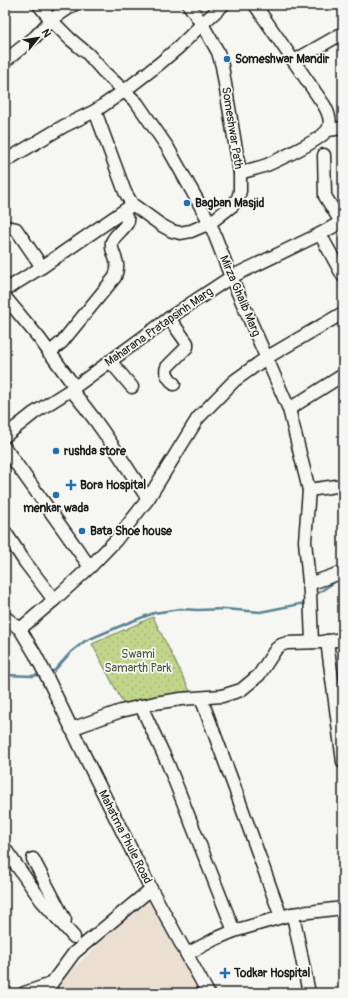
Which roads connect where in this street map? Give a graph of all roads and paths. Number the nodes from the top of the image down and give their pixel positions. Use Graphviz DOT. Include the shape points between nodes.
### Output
graph roads {
  1 [pos="39,5"];
  2 [pos="73,5"];
  3 [pos="189,5"];
  4 [pos="223,5"];
  5 [pos="255,5"];
  6 [pos="51,20"];
  7 [pos="202,24"];
  8 [pos="343,33"];
  9 [pos="5,61"];
  10 [pos="294,61"];
  11 [pos="124,91"];
  12 [pos="95,111"];
  13 [pos="343,128"];
  14 [pos="328,130"];
  15 [pos="324,155"];
  16 [pos="5,161"];
  17 [pos="240,173"];
  18 [pos="128,208"];
  19 [pos="342,221"];
  20 [pos="210,223"];
  21 [pos="5,227"];
  22 [pos="320,234"];
  23 [pos="42,267"];
  24 [pos="343,276"];
  25 [pos="231,277"];
  26 [pos="5,290"];
  27 [pos="5,296"];
  28 [pos="343,313"];
  29 [pos="169,318"];
  30 [pos="49,353"];
  31 [pos="266,358"];
  32 [pos="110,361"];
  33 [pos="343,375"];
  34 [pos="174,384"];
  35 [pos="132,387"];
  36 [pos="73,388"];
  37 [pos="289,409"];
  38 [pos="5,436"];
  39 [pos="5,448"];
  40 [pos="343,485"];
  41 [pos="309,490"];
  42 [pos="148,499"];
  43 [pos="5,532"];
  44 [pos="90,567"];
  45 [pos="343,572"];
  46 [pos="310,594"];
  47 [pos="54,600"];
  48 [pos="5,617"];
  49 [pos="20,629"];
  50 [pos="343,639"];
  51 [pos="327,641"];
  52 [pos="312,642"];
  53 [pos="201,698"];
  54 [pos="141,706"];
  55 [pos="71,728"];
  56 [pos="343,762"];
  57 [pos="5,849"];
  58 [pos="33,859"];
  59 [pos="151,889"];
  60 [pos="343,908"];
  61 [pos="286,915"];
  62 [pos="234,931"];
  63 [pos="74,937"];
  64 [pos="80,948"];
  65 [pos="187,954"];
  66 [pos="24,993"];
  67 [pos="208,993"];
  68 [pos="309,993"];
  1 -- 6 [label="street, Mirza Ghalib Marg"];
  2 -- 6 [label="street"];
  3 -- 7 [label="street, Someshwar Path"];
  4 -- 7 [label="street"];
  5 -- 10 [label="street"];
  6 -- 9 [label="street" via="35,37"];
  6 -- 11 [label="street, Mirza Ghalib Marg"];
  7 -- 11 [label="street" via="179,47"];
  7 -- 17 [label="street, Someshwar Path" via="218,52 222,66"];
  8 -- 10 [label="street"];
  10 -- 14 [label="street" via="328,113"];
  11 -- 12 [label="street"];
  11 -- 20 [label="street, Mirza Ghalib Marg" via="137,103 168,148"];
  12 -- 16 [label="street"];
  12 -- 18 [label="street" via="125,192"];
  13 -- 14 [label="street"];
  14 -- 17 [label="street" via="308,145 267,165"];
  15 -- 19 [label="street" via="325,196"];
  17 -- 20 [label="street, Someshwar Path" via="238,198"];
  18 -- 20 [label="street, Someshwar Path" via="180,233"];
  18 -- 23 [label="street"];
  18 -- 30 [label="street" via="127,226 113,239 112,244 117,263 115,277 62,342"];
  19 -- 22 [label="street, Maharana Pratapsinh Marg"];
  20 -- 25 [label="street, Mirza Ghalib Marg"];
  21 -- 23 [label="street" via="16,229"];
  22 -- 24 [label="street"];
  22 -- 25 [label="street, Maharana Pratapsinh Marg"];
  23 -- 26 [label="street"];
  25 -- 29 [label="street, Maharana Pratapsinh Marg"];
  25 -- 31 [label="street, Mirza Ghalib Marg"];
  27 -- 30 [label="street"];
  28 -- 31 [label="street"];
  29 -- 32 [label="street, Maharana Pratapsinh Marg"];
  29 -- 34 [label="street" via="188,347 167,367 167,375"];
  30 -- 36 [label="street"];
  31 -- 37 [label="street, Mirza Ghalib Marg"];
  31 -- 42 [label="street" via="234,380 198,418"];
  32 -- 35 [label="street"];
  32 -- 36 [label="street, Maharana Pratapsinh Marg"];
  33 -- 37 [label="street"];
  36 -- 38 [label="street, Maharana Pratapsinh Marg" via="34,413"];
  36 -- 42 [label="street"];
  37 -- 41 [label="street, Mirza Ghalib Marg"];
  39 -- 44 [label="street"];
  40 -- 41 [label="street"];
  41 -- 46 [label="street, Mirza Ghalib Marg" via="305,541"];
  42 -- 44 [label="street" via="116,540"];
  43 -- 47 [label="street"];
  44 -- 47 [label="street"];
  45 -- 46 [label="street"];
  46 -- 52 [label="street, Mirza Ghalib Marg"];
  47 -- 49 [label="street"];
  48 -- 49 [label="street"];
  49 -- 55 [label="street, Mahatma Phule Road" via="47,677"];
  50 -- 51 [label="street"];
  51 -- 52 [label="street"];
  51 -- 56 [label="street"];
  52 -- 53 [label="street" via="281,645 259,675 241,690 222,696"];
  53 -- 54 [label="street"];
  53 -- 61 [label="street"];
  54 -- 55 [label="street"];
  54 -- 62 [label="street" via="168,764"];
  55 -- 59 [label="street, Mahatma Phule Road"];
  57 -- 63 [label="street" via="41,900"];
  58 -- 63 [label="street"];
  59 -- 64 [label="street"];
  59 -- 65 [label="street, Mahatma Phule Road"];
  60 -- 61 [label="street"];
  61 -- 62 [label="street"];
  61 -- 68 [label="street" via="295,925"];
  62 -- 65 [label="street"];
  63 -- 64 [label="street"];
  64 -- 66 [label="street" via="52,984"];
  65 -- 67 [label="street, Mahatma Phule Road"];
}
